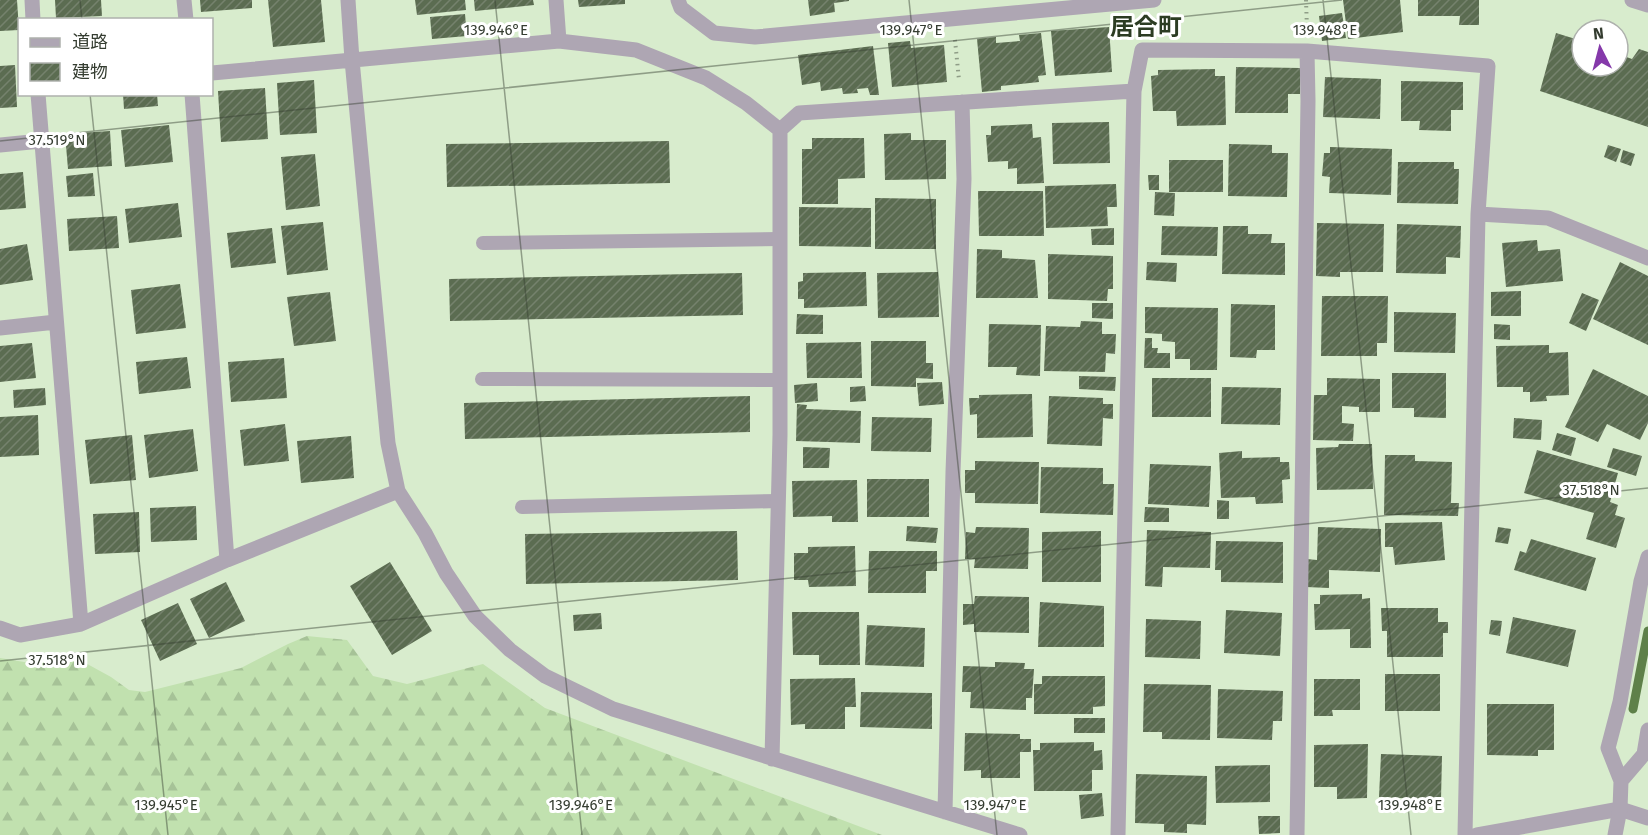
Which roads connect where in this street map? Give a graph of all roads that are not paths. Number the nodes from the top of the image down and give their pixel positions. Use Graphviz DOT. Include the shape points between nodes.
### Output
graph roads {
  1 [pos="32,0"];
  2 [pos="184,0"];
  3 [pos="348,0"];
  4 [pos="556,0"];
  5 [pos="678,0"];
  6 [pos="1154,0"];
  7 [pos="1632,0"];
  8 [pos="1648,5"];
  9 [pos="33,18"];
  10 [pos="186,18"];
  11 [pos="559,41"];
  12 [pos="1307,51"];
  13 [pos="352,60"];
  14 [pos="213,73"];
  15 [pos="1134,91"];
  16 [pos="38,96"];
  17 [pos="192,96"];
  18 [pos="962,102"];
  19 [pos="780,130"];
  20 [pos="41,141"];
  21 [pos="0,145"];
  22 [pos="1478,213"];
  23 [pos="780,239"];
  24 [pos="483,243"];
  25 [pos="1648,258"];
  26 [pos="56,322"];
  27 [pos="0,328"];
  28 [pos="482,379"];
  29 [pos="780,380"];
  30 [pos="398,491"];
  31 [pos="778,501"];
  32 [pos="522,507"];
  33 [pos="1648,557"];
  34 [pos="227,560"];
  35 [pos="81,624"];
  36 [pos="0,628"];
  37 [pos="1648,730"];
  38 [pos="772,759"];
  39 [pos="1620,781"];
  40 [pos="1620,809"];
  41 [pos="945,812"];
  42 [pos="1648,818"];
  43 [pos="1020,835"];
  44 [pos="1118,835"];
  45 [pos="1298,835"];
  46 [pos="1465,835"];
  47 [pos="1477,835"];
  48 [pos="1616,835"];
  1 -- 9 [label="street"];
  2 -- 10 [label="street"];
  3 -- 13 [label="street"];
  4 -- 11 [label="street"];
  5 -- 6 [label="street" via="681,8 714,33 754,37"];
  7 -- 8 [label="street"];
  11 -- 13 [label="street"];
  11 -- 19 [label="street" via="636,50 706,78"];
  12 -- 15 [label="street" via="1142,50"];
  12 -- 22 [label="street" via="1488,66"];
  12 -- 45 [label="street"];
  13 -- 14 [label="street"];
  13 -- 30 [label="street" via="388,443"];
  15 -- 18 [label="street"];
  15 -- 44 [label="street"];
  16 -- 20 [label="street"];
  17 -- 34 [label="street"];
  18 -- 19 [label="street" via="799,113"];
  18 -- 41 [label="street" via="964,179"];
  19 -- 23 [label="street"];
  20 -- 21 [label="street"];
  20 -- 26 [label="street"];
  22 -- 25 [label="street" via="1548,218"];
  22 -- 46 [label="street"];
  23 -- 24 [label="lane"];
  23 -- 29 [label="street"];
  26 -- 27 [label="street"];
  26 -- 35 [label="street"];
  28 -- 29 [label="lane"];
  29 -- 31 [label="street"];
  30 -- 34 [label="street"];
  30 -- 38 [label="street" via="475,615 510,650 545,676 613,709"];
  31 -- 32 [label="lane"];
  31 -- 38 [label="street"];
  33 -- 39 [label="street" via="1608,748"];
  34 -- 35 [label="street"];
  35 -- 36 [label="street" via="20,635"];
  37 -- 39 [label="street" via="1644,754"];
  38 -- 41 [label="street"];
  39 -- 40 [label="street"];
  40 -- 42 [label="street"];
  40 -- 47 [label="street"];
  40 -- 48 [label="street"];
  41 -- 43 [label="street"];
}
